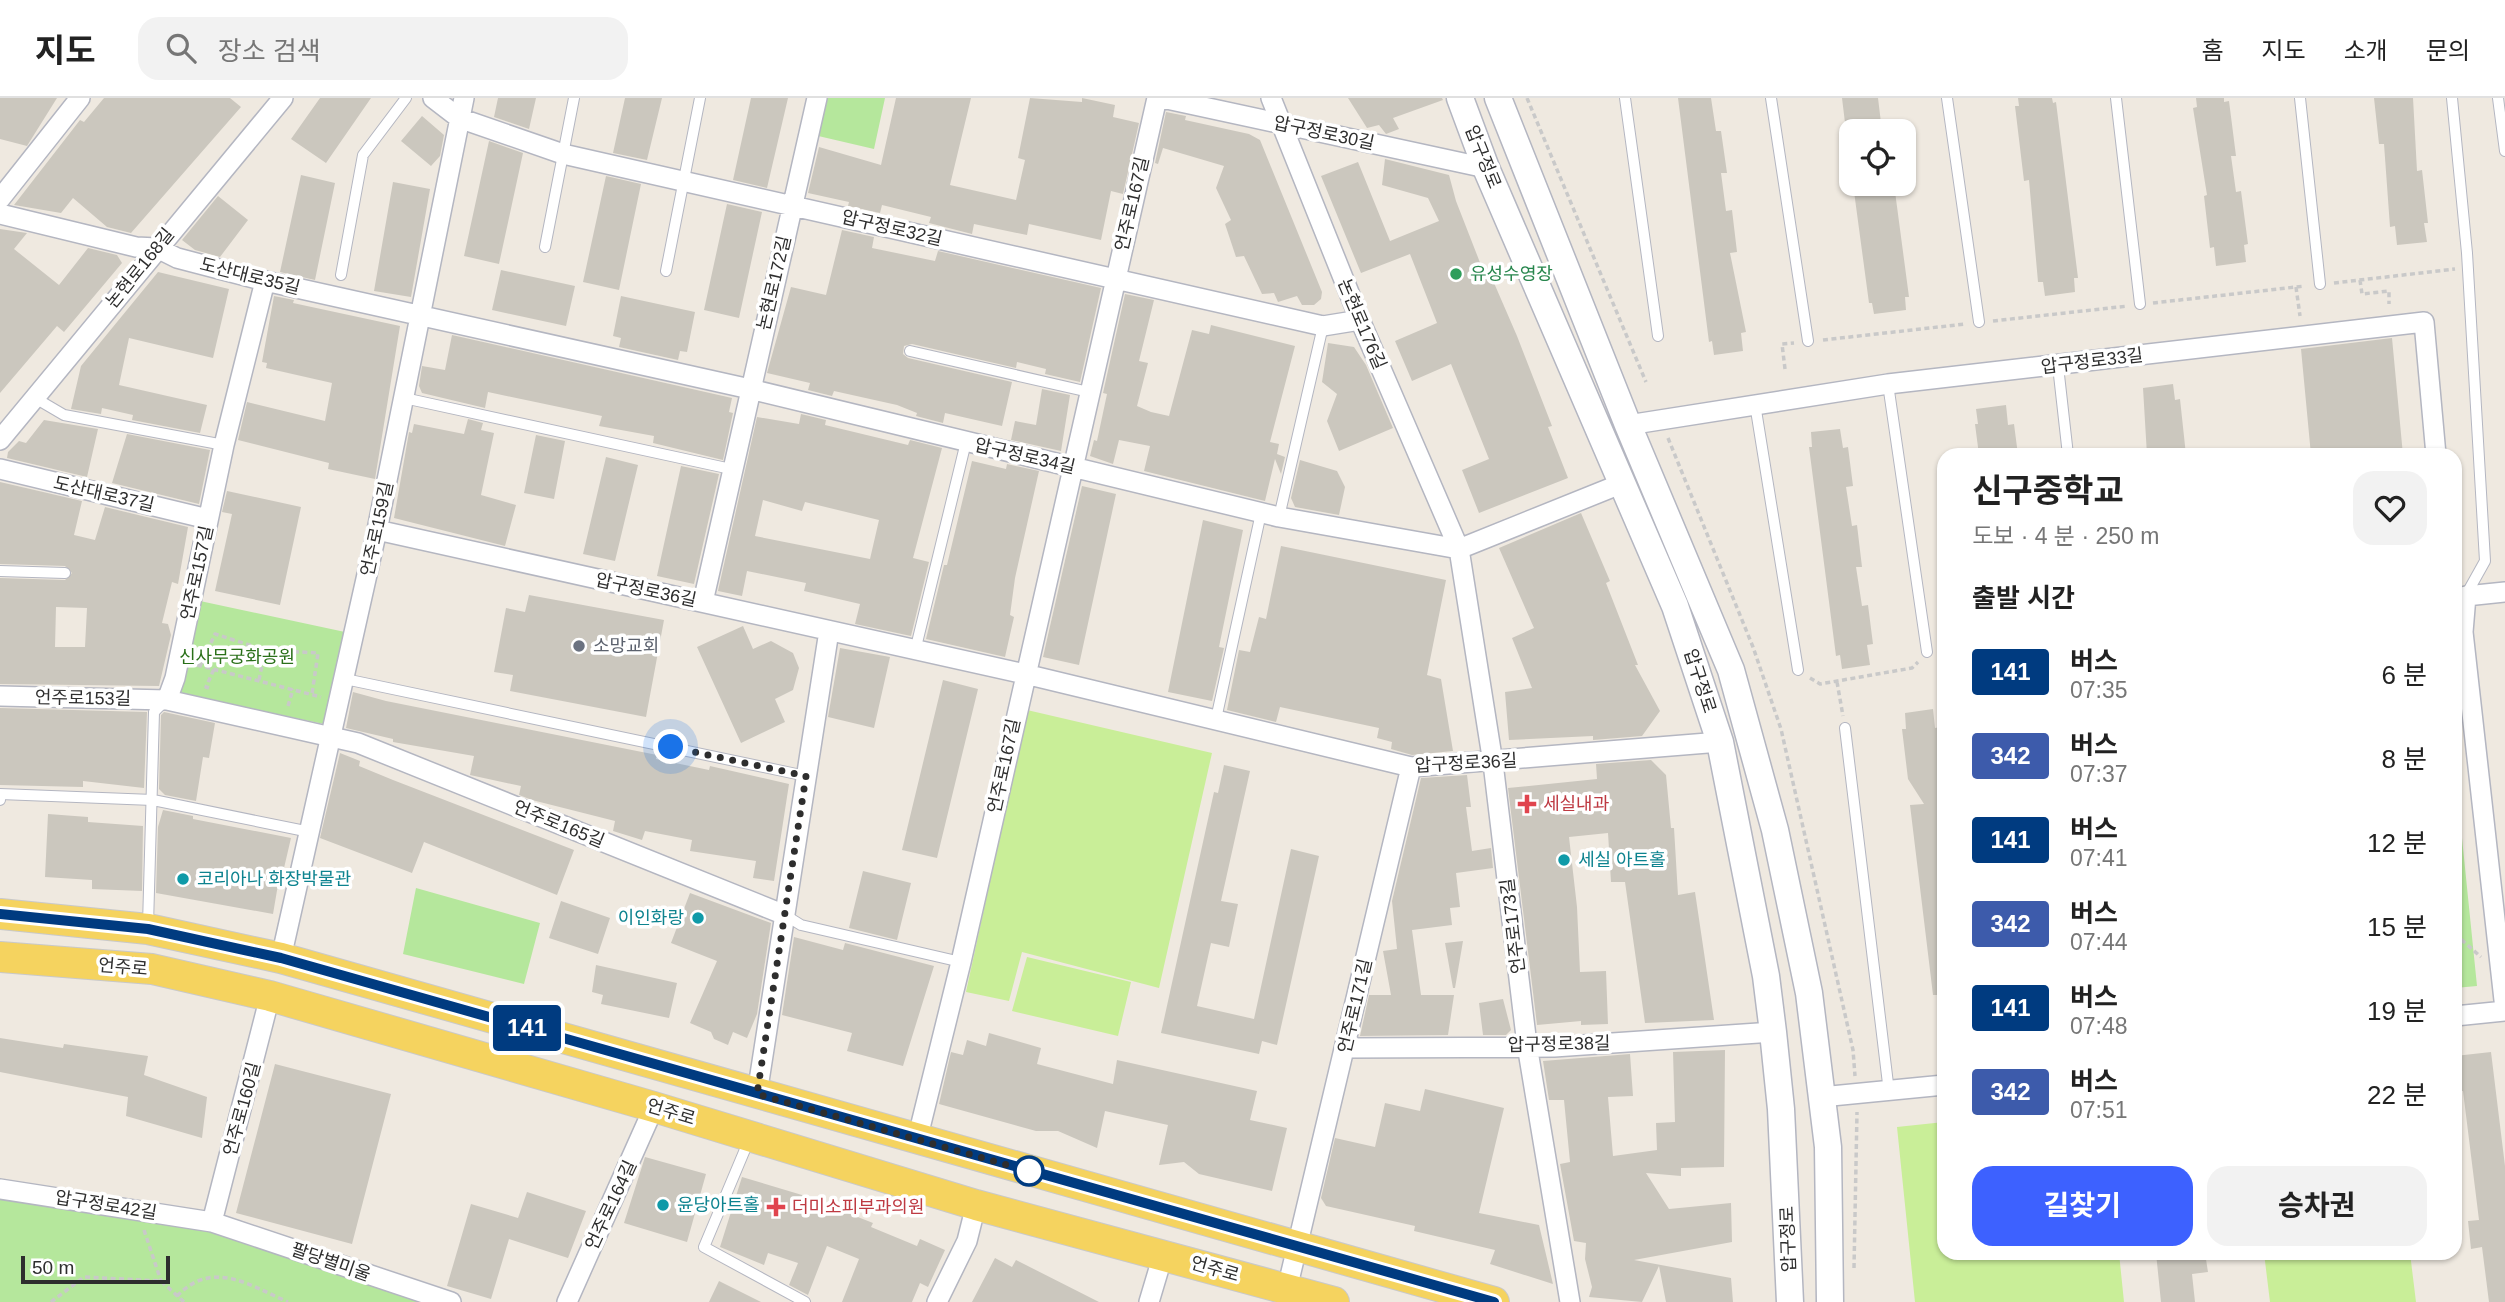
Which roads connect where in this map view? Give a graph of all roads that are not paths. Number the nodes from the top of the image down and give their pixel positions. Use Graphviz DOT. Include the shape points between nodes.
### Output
graph roads {
  1 [pos="80,98"];
  2 [pos="283,98"];
  3 [pos="406,98"];
  4 [pos="433,98"];
  5 [pos="464,98"];
  6 [pos="574,98"];
  7 [pos="701,98"];
  8 [pos="817,98"];
  9 [pos="1159,98"];
  10 [pos="1270,98"];
  11 [pos="1460,98"];
  12 [pos="1498,98"];
  13 [pos="1625,98"];
  14 [pos="1771,98"];
  15 [pos="1947,98"];
  16 [pos="2116,98"];
  17 [pos="2300,98"];
  18 [pos="2452,98"];
  19 [pos="2498,98"];
  20 [pos="459,118"];
  21 [pos="1280,124"];
  22 [pos="2505,151"];
  23 [pos="563,154"];
  24 [pos="1486,167"];
  25 [pos="684,179"];
  26 [pos="0,199"];
  27 [pos="792,206"];
  28 [pos="0,214"];
  29 [pos="157,247"];
  30 [pos="545,247"];
  31 [pos="666,271"];
  32 [pos="341,275"];
  33 [pos="1114,279"];
  34 [pos="265,281"];
  35 [pos="2320,284"];
  36 [pos="2140,304"];
  37 [pos="420,317"];
  38 [pos="1360,320"];
  39 [pos="1979,322"];
  40 [pos="1323,326"];
  41 [pos="1658,336"];
  42 [pos="1808,341"];
  43 [pos="909,351"];
  44 [pos="2058,366"];
  45 [pos="1888,384"];
  46 [pos="750,389"];
  47 [pos="1089,392"];
  48 [pos="35,398"];
  49 [pos="404,398"];
  50 [pos="1755,402"];
  51 [pos="1629,425"];
  52 [pos="0,440"];
  53 [pos="966,442"];
  54 [pos="224,445"];
  55 [pos="2067,448"];
  56 [pos="2435,448"];
  57 [pos="1072,467"];
  58 [pos="732,468"];
  59 [pos="0,469"];
  60 [pos="1623,483"];
  61 [pos="1270,515"];
  62 [pos="208,519"];
  63 [pos="377,530"];
  64 [pos="1459,548"];
  65 [pos="0,571"];
  66 [pos="65,573"];
  67 [pos="2462,589"];
  68 [pos="2462,590"];
  69 [pos="2505,592"];
  70 [pos="703,602"];
  71 [pos="2462,611"];
  72 [pos="829,631"];
  73 [pos="915,651"];
  74 [pos="1927,652"];
  75 [pos="1798,670"];
  76 [pos="1025,674"];
  77 [pos="345,679"];
  78 [pos="0,696"];
  79 [pos="167,700"];
  80 [pos="1216,719"];
  81 [pos="1845,728"];
  82 [pos="332,739"];
  83 [pos="1720,742"];
  84 [pos="1493,763"];
  85 [pos="1411,767"];
  86 [pos="806,776"];
  87 [pos="0,794"];
  88 [pos="0,800"];
  89 [pos="153,800"];
  90 [pos="310,832"];
  91 [pos="0,914"];
  92 [pos="785,915"];
  93 [pos="148,929"];
  94 [pos="0,957"];
  95 [pos="281,958"];
  96 [pos="961,962"];
  97 [pos="270,996"];
  98 [pos="2505,1010"];
  99 [pos="2462,1015"];
  100 [pos="1773,1032"];
  101 [pos="1527,1045"];
  102 [pos="1345,1048"];
  103 [pos="1937,1086"];
  104 [pos="1889,1092"];
  105 [pos="757,1094"];
  106 [pos="1821,1097"];
  107 [pos="654,1107"];
  108 [pos="750,1136"];
  109 [pos="917,1140"];
  110 [pos="0,1189"];
  111 [pos="976,1205"];
  112 [pos="212,1222"];
  113 [pos="1299,1246"];
  114 [pos="1163,1255"];
  115 [pos="1287,1289"];
  116 [pos="451,1302"];
  117 [pos="566,1302"];
  118 [pos="805,1302"];
  119 [pos="937,1302"];
  120 [pos="1149,1302"];
  121 [pos="1334,1302"];
  122 [pos="1494,1302"];
  123 [pos="1570,1302"];
  124 [pos="1790,1302"];
  125 [pos="1830,1302"];
  1 -- 26 [label="street"];
  2 -- 29 [label="street, 논현로168길"];
  3 -- 32 [label="lane" via="363,155"];
  4 -- 20 [label="street, 압구정로32길"];
  5 -- 20 [label="street, 언주로159길"];
  6 -- 23 [label="lane"];
  7 -- 25 [label="lane"];
  8 -- 27 [label="street, 논현로172길"];
  9 -- 21 [label="street, 압구정로30길"];
  9 -- 33 [label="street, 언주로167길"];
  10 -- 21 [label="street, 논현로176길"];
  11 -- 24 [label="main road, 압구정로"];
  12 -- 51 [label="main road, 압구정로"];
  13 -- 41 [label="lane"];
  14 -- 42 [label="lane"];
  15 -- 39 [label="lane"];
  16 -- 36 [label="lane"];
  17 -- 35 [label="lane"];
  18 -- 67 [label="lane" via="2485,561"];
  19 -- 22 [label="lane"];
  20 -- 23 [label="street, 압구정로32길"];
  20 -- 37 [label="street, 언주로159길"];
  21 -- 24 [label="street, 압구정로30길"];
  21 -- 38 [label="street, 논현로176길"];
  23 -- 25 [label="street, 압구정로32길"];
  23 -- 30 [label="lane"];
  24 -- 60 [label="main road, 압구정로"];
  25 -- 27 [label="street, 압구정로32길"];
  25 -- 31 [label="lane"];
  27 -- 33 [label="street, 압구정로32길"];
  27 -- 46 [label="street, 논현로172길"];
  28 -- 29 [label="street, 도산대로35길" via="136,247"];
  29 -- 34 [label="street, 도산대로35길" via="177,258"];
  29 -- 48 [label="street, 논현로168길"];
  33 -- 40 [label="street, 압구정로32길"];
  33 -- 47 [label="street, 언주로167길"];
  34 -- 37 [label="street, 도산대로35길"];
  34 -- 54 [label="street, 언주로157길"];
  37 -- 46 [label="street, 압구정로34길"];
  37 -- 49 [label="street, 언주로159길"];
  38 -- 40 [label="street, 압구정로32길"];
  38 -- 64 [label="street, 논현로176길"];
  40 -- 61 [label="lane"];
  43 -- 47 [label="lane"];
  44 -- 45 [label="street, 압구정로33길"];
  44 -- 55 [label="lane"];
  44 -- 56 [label="street, 압구정로33길" via="2424,322"];
  45 -- 50 [label="street, 압구정로33길"];
  45 -- 74 [label="lane"];
  46 -- 53 [label="street, 압구정로34길"];
  46 -- 58 [label="street, 논현로172길"];
  47 -- 57 [label="street, 언주로167길"];
  48 -- 52 [label="street, 논현로168길"];
  48 -- 54 [label="lane" via="64,415"];
  49 -- 58 [label="lane"];
  49 -- 63 [label="street, 언주로159길"];
  50 -- 51 [label="street, 압구정로33길"];
  50 -- 75 [label="lane"];
  51 -- 106 [label="main road, 압구정로" via="1731,670 1775,830 1808,993"];
  53 -- 57 [label="street, 압구정로34길"];
  53 -- 73 [label="lane"];
  54 -- 62 [label="street, 언주로157길"];
  57 -- 61 [label="street, 압구정로34길"];
  57 -- 76 [label="street, 언주로167길"];
  58 -- 70 [label="street, 논현로172길"];
  59 -- 62 [label="street, 도산대로37길"];
  60 -- 64 [label="street"];
  60 -- 83 [label="main road, 압구정로" via="1675,606"];
  61 -- 64 [label="street, 압구정로34길"];
  61 -- 80 [label="lane"];
  62 -- 79 [label="street, 언주로157길"];
  63 -- 70 [label="street, 압구정로36길"];
  63 -- 77 [label="street, 언주로159길"];
  64 -- 84 [label="street, 언주로173길"];
  65 -- 66 [label="lane"];
  68 -- 69 [label="street"];
  70 -- 72 [label="street, 압구정로36길"];
  71 -- 98 [label="street"];
  72 -- 73 [label="street, 압구정로36길"];
  72 -- 86 [label="street"];
  73 -- 76 [label="street, 압구정로36길"];
  76 -- 80 [label="street, 압구정로36길"];
  76 -- 96 [label="street, 언주로167길"];
  77 -- 82 [label="street, 언주로159길"];
  77 -- 86 [label="lane"];
  78 -- 79 [label="street, 언주로153길"];
  79 -- 82 [label="street"];
  79 -- 89 [label="lane, 언주로157길" via="154,712"];
  80 -- 85 [label="street, 압구정로36길"];
  81 -- 104 [label="lane"];
  82 -- 90 [label="street, 언주로159길"];
  82 -- 92 [label="street, 언주로165길" via="358,743"];
  83 -- 84 [label="street, 압구정로36길"];
  83 -- 100 [label="main road, 압구정로"];
  84 -- 85 [label="street, 압구정로36길"];
  84 -- 101 [label="street, 언주로173길"];
  85 -- 102 [label="street, 언주로171길"];
  86 -- 92 [label="street"];
  87 -- 88 [label="lane"];
  87 -- 89 [label="lane"];
  89 -- 90 [label="lane"];
  89 -- 93 [label="lane, 언주로157길"];
  90 -- 95 [label="street, 언주로159길"];
  91 -- 93 [label="main road"];
  92 -- 96 [label="lane" via="801,925"];
  92 -- 105 [label="street"];
  93 -- 95 [label="main road"];
  94 -- 97 [label="main road, 언주로" via="152,969"];
  95 -- 105 [label="main road"];
  96 -- 109 [label="street, 언주로167길"];
  97 -- 107 [label="main road, 언주로"];
  97 -- 112 [label="street, 언주로160길"];
  98 -- 99 [label="street"];
  100 -- 101 [label="street, 압구정로38길"];
  100 -- 124 [label="main road, 압구정로"];
  101 -- 102 [label="street, 압구정로38길"];
  101 -- 123 [label="street, 언주로173길"];
  102 -- 113 [label="street, 언주로171길"];
  103 -- 104 [label="street"];
  104 -- 106 [label="street"];
  105 -- 109 [label="main road"];
  106 -- 125 [label="main road, 압구정로" via="1828,1147"];
  107 -- 108 [label="main road, 언주로"];
  107 -- 117 [label="street, 언주로164길"];
  108 -- 111 [label="main road, 언주로"];
  108 -- 118 [label="lane" via="704,1247"];
  109 -- 113 [label="main road"];
  110 -- 112 [label="street, 압구정로42길"];
  111 -- 114 [label="main road, 언주로"];
  111 -- 119 [label="street" via="967,1241"];
  112 -- 116 [label="street, 팔당별미울"];
  113 -- 115 [label="street, 언주로171길"];
  113 -- 122 [label="main road"];
  114 -- 115 [label="main road, 언주로"];
  114 -- 120 [label="street"];
  115 -- 121 [label="main road, 언주로"];
}
